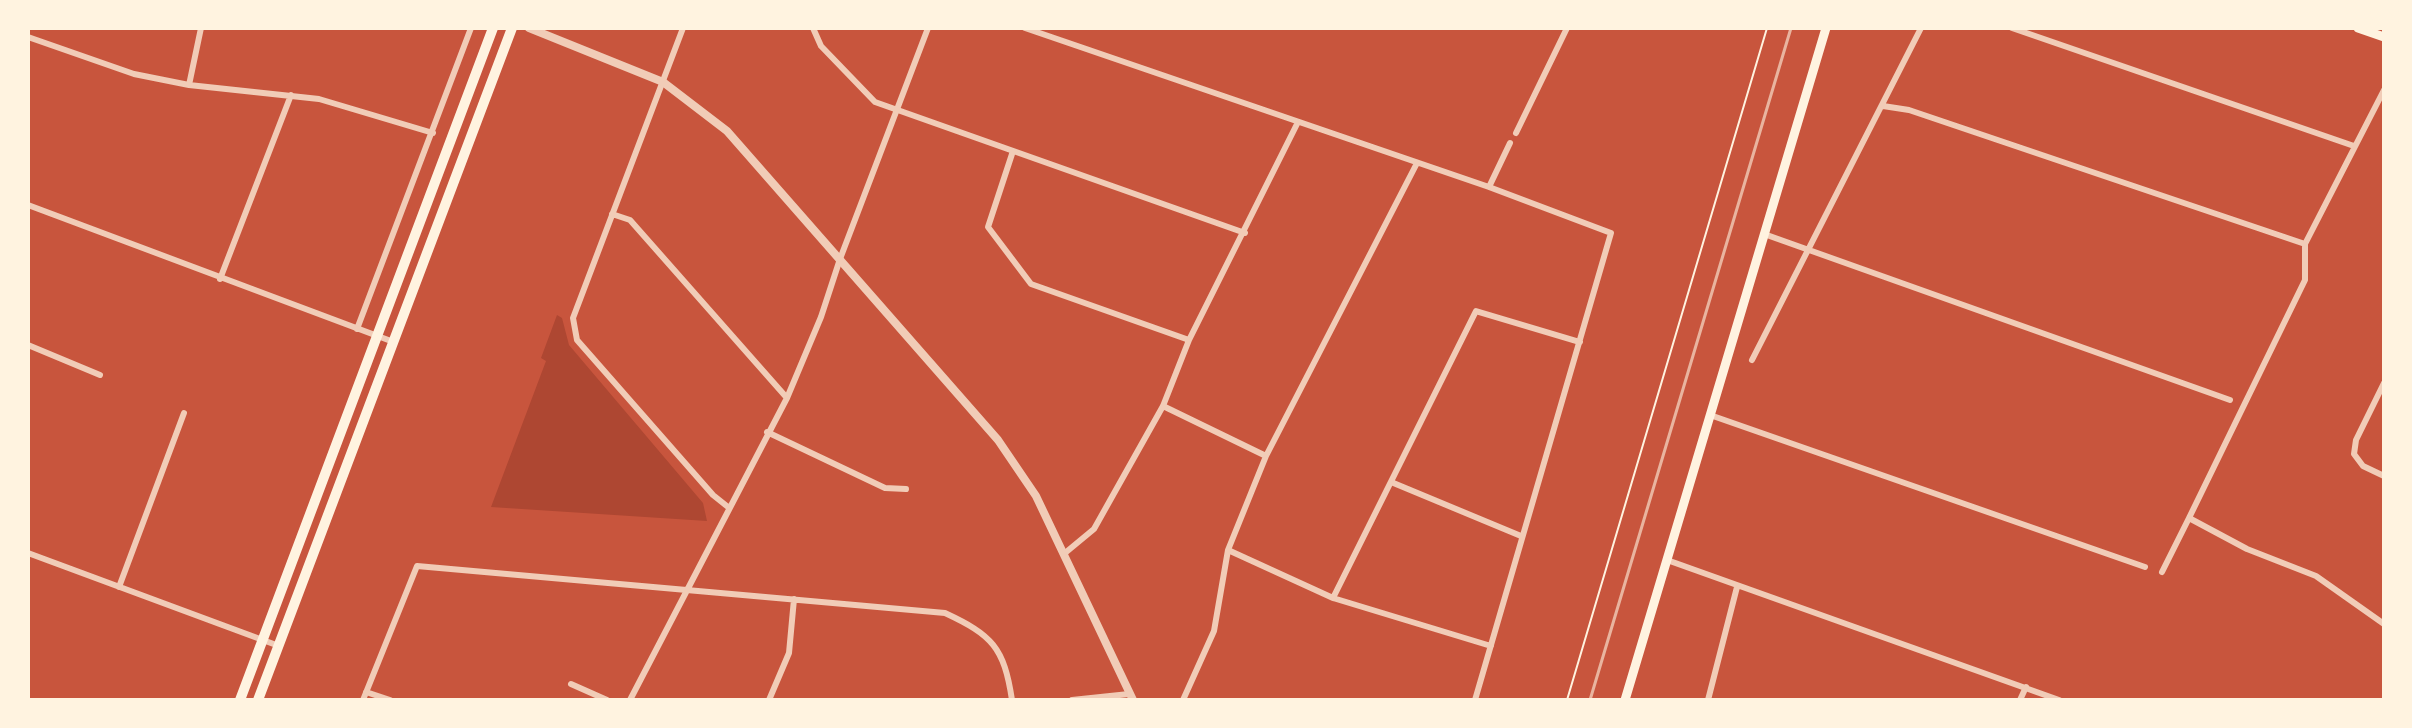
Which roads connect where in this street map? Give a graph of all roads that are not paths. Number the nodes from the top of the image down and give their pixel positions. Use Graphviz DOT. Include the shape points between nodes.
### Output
graph roads {
  1 [pos="201,28"];
  2 [pos="471,28"];
  3 [pos="493,28"];
  4 [pos="512,28"];
  5 [pos="529,28"];
  6 [pos="683,28"];
  7 [pos="813,28"];
  8 [pos="928,28"];
  9 [pos="1025,28"];
  10 [pos="1567,28"];
  11 [pos="1826,28"];
  12 [pos="1921,28"];
  13 [pos="2012,28"];
  14 [pos="2358,28"];
  15 [pos="2372,30"];
  16 [pos="28,37"];
  17 [pos="2384,37"];
  18 [pos="663,82"];
  19 [pos="189,85"];
  20 [pos="2384,90"];
  21 [pos="291,95"];
  22 [pos="1883,106"];
  23 [pos="899,112"];
  24 [pos="1298,122"];
  25 [pos="433,133"];
  26 [pos="1516,133"];
  27 [pos="1510,143"];
  28 [pos="2354,146"];
  29 [pos="1012,154"];
  30 [pos="1417,163"];
  31 [pos="1489,187"];
  32 [pos="28,205"];
  33 [pos="612,214"];
  34 [pos="1245,233"];
  35 [pos="1764,234"];
  36 [pos="2305,244"];
  37 [pos="1807,252"];
  38 [pos="840,259"];
  39 [pos="220,279"];
  40 [pos="357,329"];
  41 [pos="377,336"];
  42 [pos="1189,340"];
  43 [pos="391,341"];
  44 [pos="1580,342"];
  45 [pos="28,345"];
  46 [pos="1752,360"];
  47 [pos="100,375"];
  48 [pos="2384,383"];
  49 [pos="787,398"];
  50 [pos="2230,400"];
  51 [pos="1163,406"];
  52 [pos="184,413"];
  53 [pos="1710,415"];
  54 [pos="767,432"];
  55 [pos="1266,456"];
  56 [pos="2384,476"];
  57 [pos="1391,482"];
  58 [pos="906,489"];
  59 [pos="728,507"];
  60 [pos="2189,518"];
  61 [pos="1521,536"];
  62 [pos="1228,550"];
  63 [pos="28,553"];
  64 [pos="1065,553"];
  65 [pos="1667,560"];
  66 [pos="2145,567"];
  67 [pos="2162,572"];
  68 [pos="119,587"];
  69 [pos="1737,587"];
  70 [pos="686,588"];
  71 [pos="1333,598"];
  72 [pos="794,599"];
  73 [pos="2384,624"];
  74 [pos="263,640"];
  75 [pos="279,646"];
  76 [pos="1491,646"];
  77 [pos="571,684"];
  78 [pos="2026,687"];
  79 [pos="366,692"];
  80 [pos="1131,697"];
  81 [pos="240,700"];
  82 [pos="258,700"];
  83 [pos="363,700"];
  84 [pos="390,700"];
  85 [pos="607,700"];
  86 [pos="630,700"];
  87 [pos="769,700"];
  88 [pos="1012,700"];
  89 [pos="1072,700"];
  90 [pos="1183,700"];
  91 [pos="1475,700"];
  92 [pos="1625,700"];
  93 [pos="1708,700"];
  94 [pos="2020,700"];
  95 [pos="2059,700"];
  1 -- 19 [label="street"];
  2 -- 25 [label="street"];
  3 -- 41 [label="main road"];
  4 -- 43 [label="main road"];
  5 -- 18 [label="street"];
  6 -- 18 [label="street"];
  7 -- 23 [label="street" via="821,46 875,102"];
  8 -- 23 [label="street"];
  9 -- 24 [label="street"];
  10 -- 26 [label="street"];
  11 -- 35 [label="main road"];
  12 -- 22 [label="street"];
  13 -- 28 [label="street"];
  14 -- 15 [label="main road"];
  15 -- 17 [label="main road"];
  16 -- 19 [label="street" via="134,74"];
  18 -- 33 [label="street"];
  18 -- 38 [label="street" via="727,131"];
  19 -- 21 [label="street"];
  20 -- 28 [label="street"];
  21 -- 25 [label="street" via="346,105"];
  21 -- 39 [label="street"];
  22 -- 36 [label="street" via="1909,110"];
  22 -- 37 [label="street"];
  23 -- 29 [label="street"];
  23 -- 38 [label="street"];
  24 -- 30 [label="street"];
  24 -- 34 [label="street"];
  25 -- 40 [label="street"];
  27 -- 31 [label="street"];
  28 -- 36 [label="street"];
  29 -- 34 [label="street"];
  29 -- 42 [label="street" via="988,227 1031,284"];
  30 -- 31 [label="street"];
  30 -- 55 [label="street"];
  31 -- 44 [label="street" via="1611,233"];
  32 -- 39 [label="street"];
  33 -- 49 [label="street" via="630,220"];
  33 -- 59 [label="street" via="573,330"];
  34 -- 42 [label="street"];
  35 -- 37 [label="street"];
  35 -- 53 [label="main road"];
  36 -- 60 [label="street" via="2305,280"];
  37 -- 46 [label="street"];
  37 -- 50 [label="street"];
  38 -- 49 [label="street"];
  38 -- 64 [label="street" via="998,440 1036,496"];
  39 -- 40 [label="street"];
  40 -- 41 [label="street"];
  41 -- 43 [label="street"];
  41 -- 74 [label="main road"];
  42 -- 51 [label="street"];
  43 -- 75 [label="main road"];
  44 -- 57 [label="street" via="1476,311"];
  44 -- 61 [label="street"];
  45 -- 47 [label="street"];
  48 -- 56 [label="street" via="2354,454 2363,466"];
  49 -- 54 [label="street"];
  51 -- 55 [label="street"];
  51 -- 64 [label="street" via="1094,529"];
  52 -- 68 [label="street"];
  53 -- 65 [label="main road"];
  53 -- 66 [label="street"];
  54 -- 58 [label="street" via="885,488"];
  54 -- 59 [label="street"];
  55 -- 62 [label="street"];
  57 -- 61 [label="street"];
  57 -- 71 [label="street"];
  59 -- 70 [label="street"];
  60 -- 67 [label="street"];
  60 -- 73 [label="street" via="2247,549 2316,576"];
  61 -- 76 [label="street"];
  62 -- 71 [label="street"];
  62 -- 90 [label="street" via="1214,631"];
  63 -- 68 [label="street"];
  64 -- 80 [label="street"];
  65 -- 69 [label="street"];
  65 -- 92 [label="main road"];
  68 -- 74 [label="street"];
  69 -- 78 [label="street"];
  69 -- 93 [label="street"];
  70 -- 72 [label="street"];
  70 -- 79 [label="street" via="417,566"];
  70 -- 86 [label="street"];
  71 -- 76 [label="street"];
  72 -- 87 [label="street" via="789,653"];
  72 -- 88 [label="street" via="945,613 980,629 1001,655"];
  74 -- 75 [label="street"];
  74 -- 81 [label="main road"];
  75 -- 82 [label="main road"];
  76 -- 91 [label="street"];
  77 -- 85 [label="street"];
  78 -- 94 [label="street"];
  78 -- 95 [label="street"];
  79 -- 83 [label="street"];
  79 -- 84 [label="street"];
  80 -- 89 [label="street"];
}
